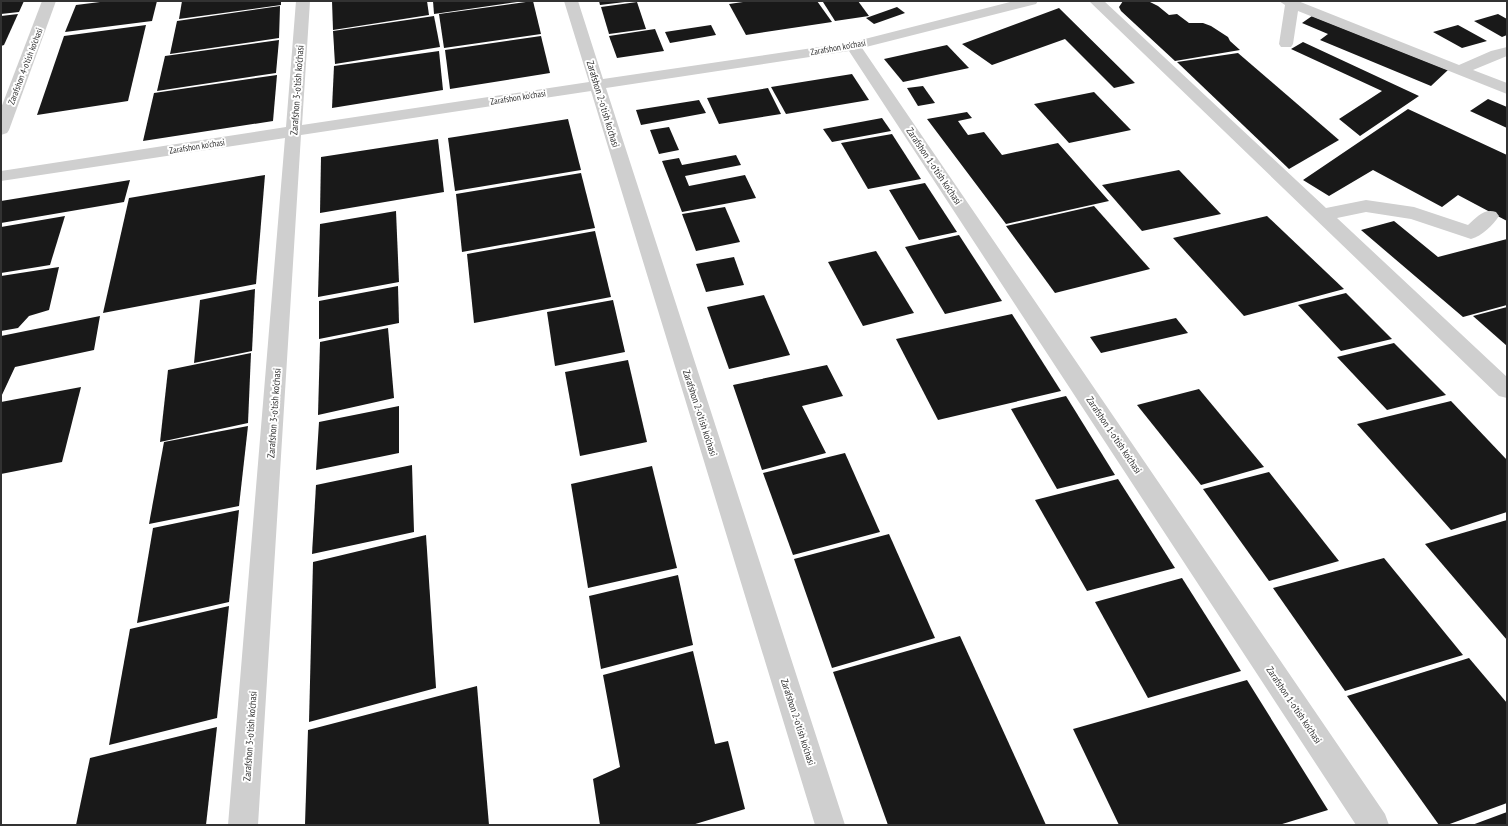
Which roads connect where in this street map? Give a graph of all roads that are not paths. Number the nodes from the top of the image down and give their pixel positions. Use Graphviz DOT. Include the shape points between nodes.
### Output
graph roads {
  1 [pos="50,1"];
  2 [pos="303,1"];
  3 [pos="571,1"];
  4 [pos="1031,1"];
  5 [pos="1096,1"];
  6 [pos="1289,2"];
  7 [pos="1286,44"];
  8 [pos="853,46"];
  9 [pos="1507,51"];
  10 [pos="1460,70"];
  11 [pos="596,85"];
  12 [pos="1507,89"];
  13 [pos="1,130"];
  14 [pos="294,131"];
  15 [pos="1,176"];
  16 [pos="1322,215"];
  17 [pos="1490,216"];
  18 [pos="1507,390"];
  19 [pos="243,825"];
  20 [pos="830,825"];
  21 [pos="1374,825"];
  1 -- 13 [label="street, Zarafshon 4-o'tish ko'chasi"];
  2 -- 14 [label="street, Zarafshon 3-o'tish ko'chasi"];
  3 -- 11 [label="street, Zarafshon 2-o'tish ko'chasi"];
  4 -- 8 [label="street, Zarafshon ko'chasi"];
  5 -- 16 [label="street"];
  6 -- 7 [label="street"];
  6 -- 10 [label="street"];
  8 -- 11 [label="street, Zarafshon ko'chasi"];
  8 -- 21 [label="street, Zarafshon 1-o'tish ko'chasi"];
  9 -- 10 [label="street"];
  10 -- 12 [label="street"];
  11 -- 14 [label="street, Zarafshon ko'chasi"];
  11 -- 20 [label="street, Zarafshon 2-o'tish ko'chasi"];
  14 -- 15 [label="street, Zarafshon ko'chasi"];
  14 -- 19 [label="street, Zarafshon 3-o'tish ko'chasi"];
  16 -- 17 [label="street" via="1366,206 1414,212 1471,233"];
  16 -- 18 [label="street"];
}
